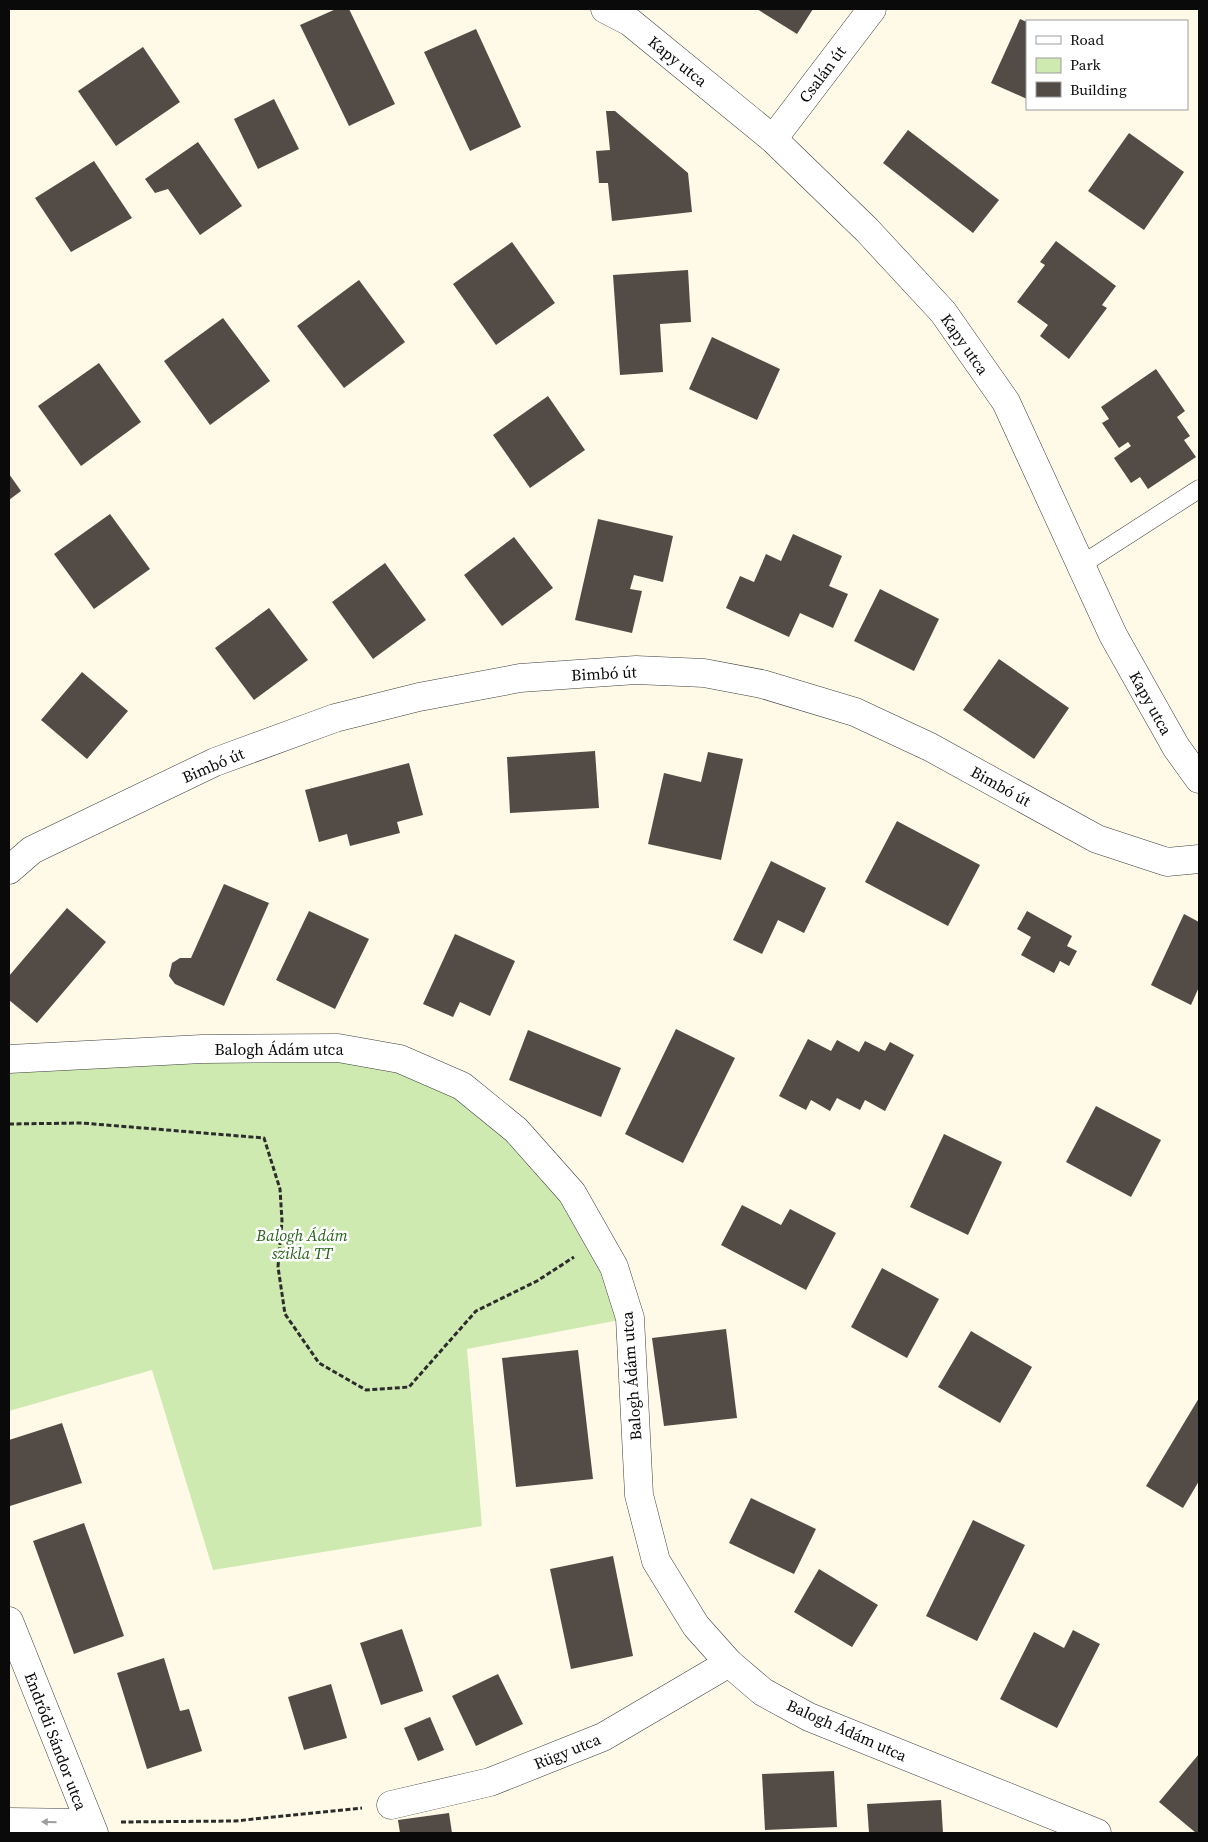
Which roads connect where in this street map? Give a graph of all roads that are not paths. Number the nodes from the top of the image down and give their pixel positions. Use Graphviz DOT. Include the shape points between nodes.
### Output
graph roads {
  1 [pos="605,9"];
  2 [pos="872,9"];
  3 [pos="773,139"];
  4 [pos="1199,489"];
  5 [pos="1081,565"];
  6 [pos="1199,779"];
  7 [pos="1199,859"];
  8 [pos="9,870"];
  9 [pos="9,1059"];
  10 [pos="9,1621"];
  11 [pos="729,1663"];
  12 [pos="391,1805"];
  13 [pos="9,1822"];
  14 [pos="91,1828"];
  15 [pos="1097,1833"];
  1 -- 3 [label="street, Kapy utca" via="630,22"];
  2 -- 3 [label="street, Csalán út"];
  3 -- 5 [label="street, Kapy utca" via="867,230 943,312 1006,402"];
  4 -- 5 [label="lane"];
  5 -- 6 [label="street, Kapy utca" via="1113,635 1176,748"];
  7 -- 8 [label="street, Bimbó út" via="1167,862 1097,839 930,746 855,712 752,682 704,673 636,670 520,678 419,697 335,718 215,762 32,850"];
  9 -- 11 [label="street, Balogh Ádám utca" via="202,1049 338,1048 400,1059 462,1086 516,1130 572,1193 614,1266 630,1318 639,1495 656,1561 696,1626"];
  10 -- 14 [label="street, Endrődi Sándor utca"];
  11 -- 12 [label="street, Rügy utca" via="603,1737 490,1782"];
  11 -- 15 [label="street, Balogh Ádám utca" via="763,1692 809,1717"];
  14 -- 13 [label="street, one-way"];
}
